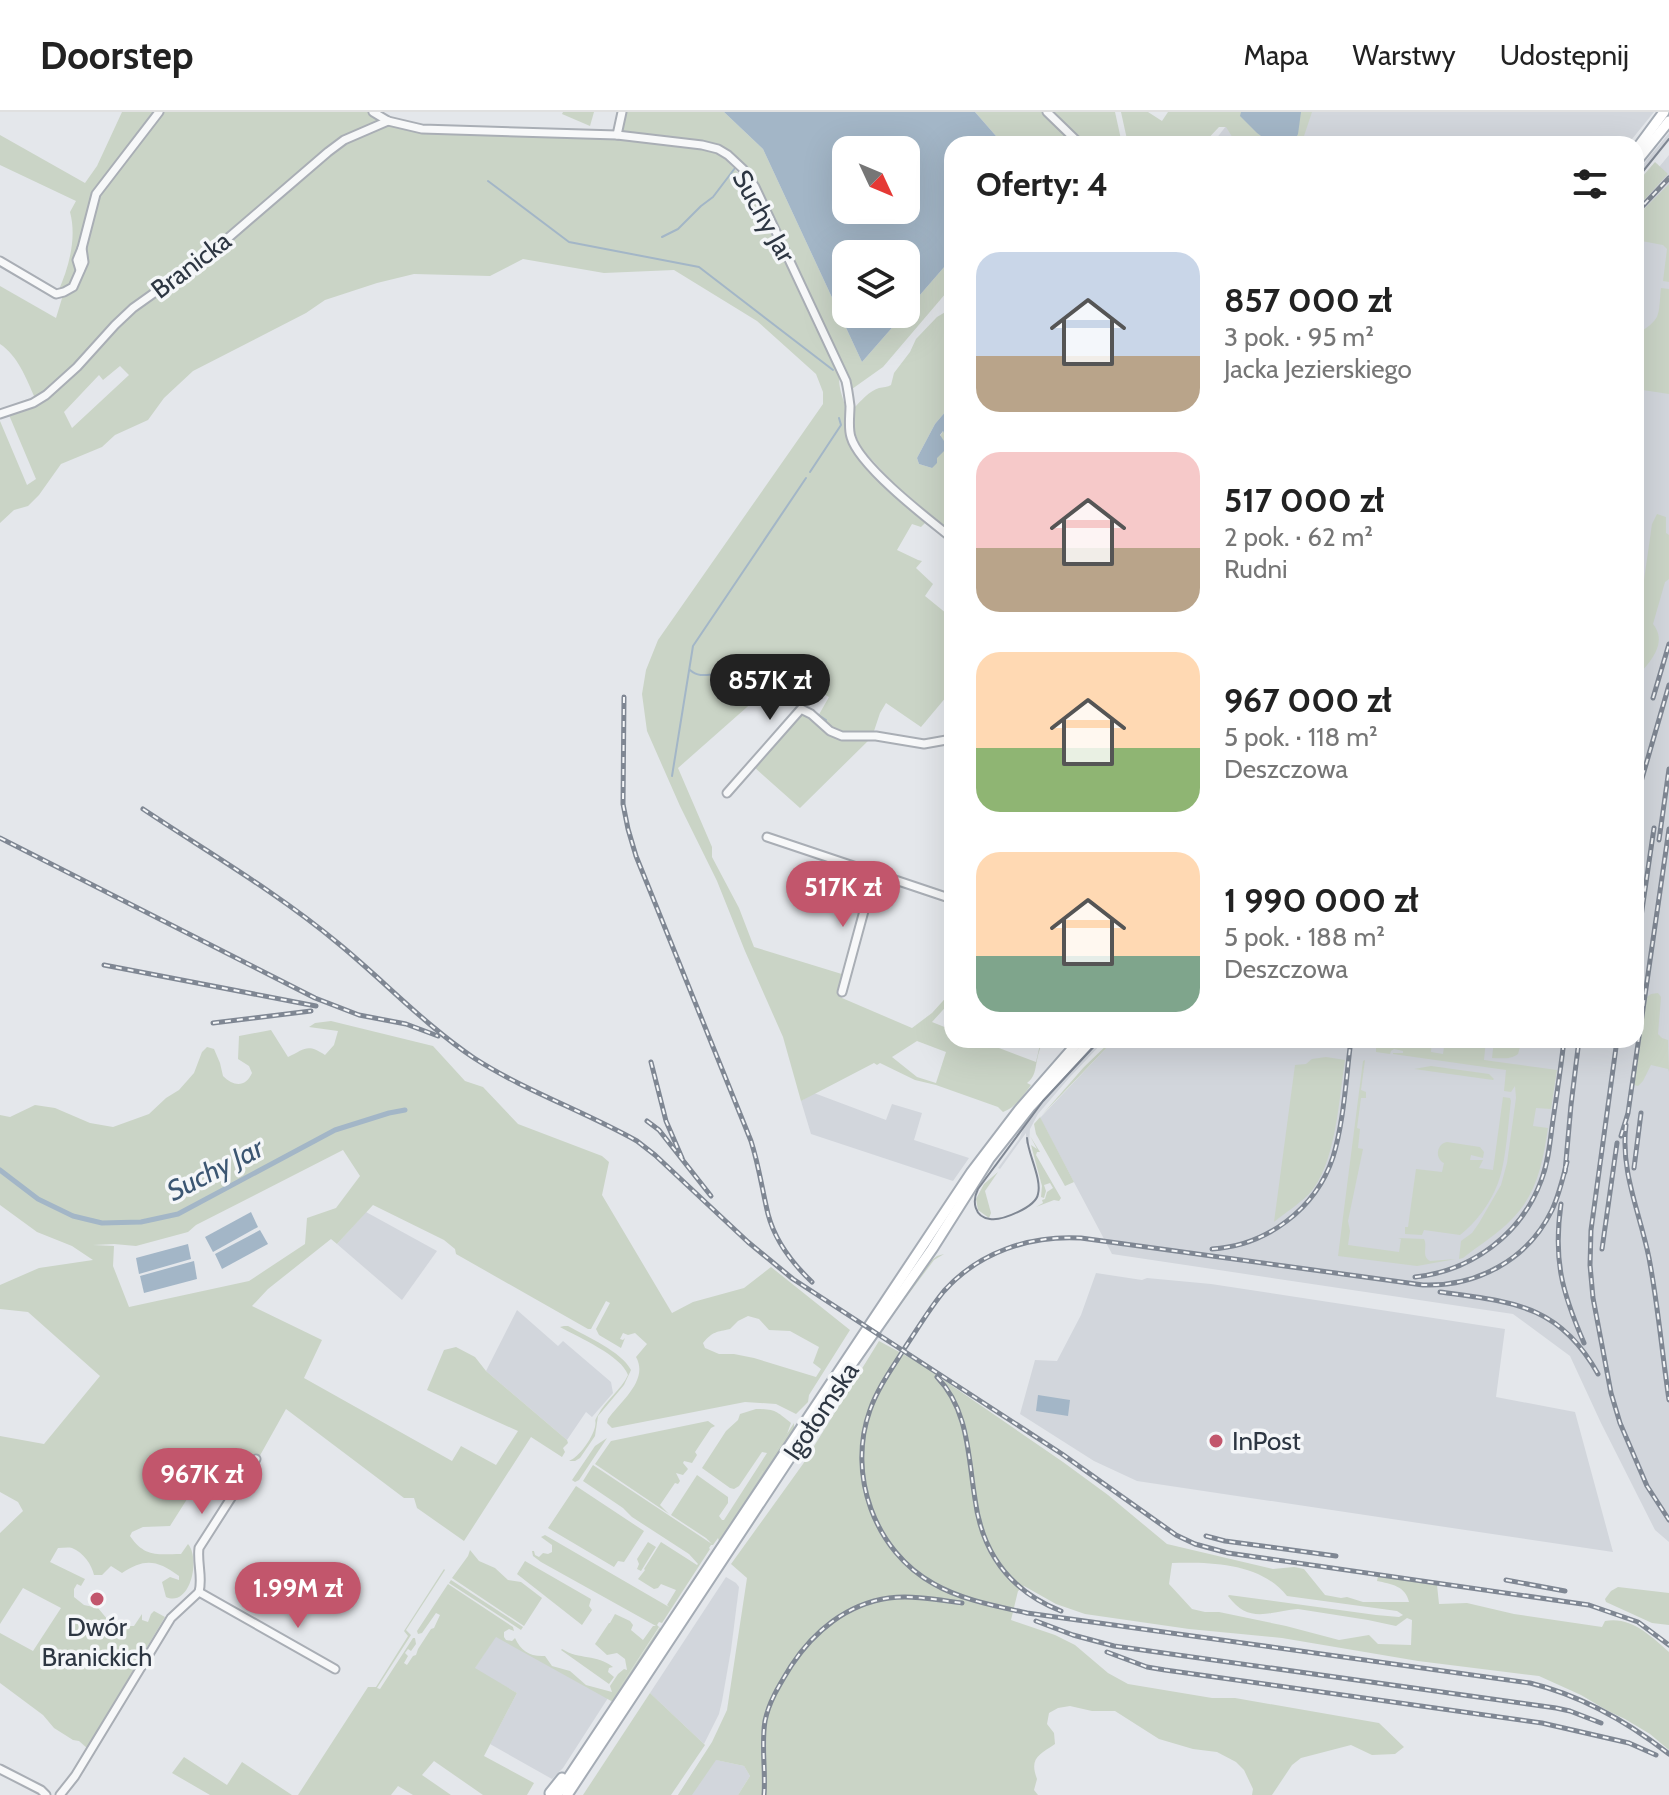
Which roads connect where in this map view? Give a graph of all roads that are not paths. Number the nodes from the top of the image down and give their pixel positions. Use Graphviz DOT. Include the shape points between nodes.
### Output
graph roads {
  1 [pos="159,112"];
  2 [pos="373,112"];
  3 [pos="622,112"];
  4 [pos="1047,112"];
  5 [pos="1664,112"];
  6 [pos="388,121"];
  7 [pos="1669,121"];
  8 [pos="617,135"];
  9 [pos="1072,136"];
  10 [pos="1644,139"];
  11 [pos="1644,152"];
  12 [pos="0,261"];
  13 [pos="0,414"];
  14 [pos="944,531"];
  15 [pos="944,740"];
  16 [pos="727,793"];
  17 [pos="767,837"];
  18 [pos="874,874"];
  19 [pos="944,896"];
  20 [pos="842,992"];
  21 [pos="1073,1048"];
  22 [pos="1085,1048"];
  23 [pos="829,1393"];
  24 [pos="256,1459"];
  25 [pos="199,1592"];
  26 [pos="335,1669"];
  27 [pos="594,1747"];
  28 [pos="0,1769"];
  29 [pos="552,1794"];
  30 [pos="46,1795"];
  31 [pos="60,1795"];
  32 [pos="567,1795"];
  33 [pos="574,1795"];
  1 -- 12 [label="street" via="96,194 82,248 84,262 73,287 56,294"];
  2 -- 6 [label="street, Suchy Jar"];
  3 -- 8 [label="street"];
  4 -- 9 [label="street"];
  5 -- 10 [label="main road"];
  6 -- 8 [label="street, Suchy Jar" via="422,129"];
  6 -- 13 [label="street, Branicka" via="344,140 213,251 133,308 46,395"];
  7 -- 11 [label="main road"];
  8 -- 14 [label="street, Suchy Jar" via="711,147 743,169 846,381 854,444 890,485"];
  15 -- 16 [label="street" via="924,744 842,736 801,709"];
  17 -- 18 [label="street"];
  18 -- 19 [label="street"];
  18 -- 20 [label="street"];
  21 -- 23 [label="main road, Igołomska" via="987,1150"];
  22 -- 23 [label="main road, Igołomska" via="1000,1144"];
  23 -- 27 [label="main road, Igołomska"];
  24 -- 25 [label="street" via="199,1548"];
  25 -- 26 [label="street"];
  25 -- 31 [label="street" via="171,1618"];
  27 -- 29 [label="main road"];
  27 -- 32 [label="main road, Igołomska"];
  27 -- 33 [label="main road"];
  28 -- 30 [label="street"];
}
